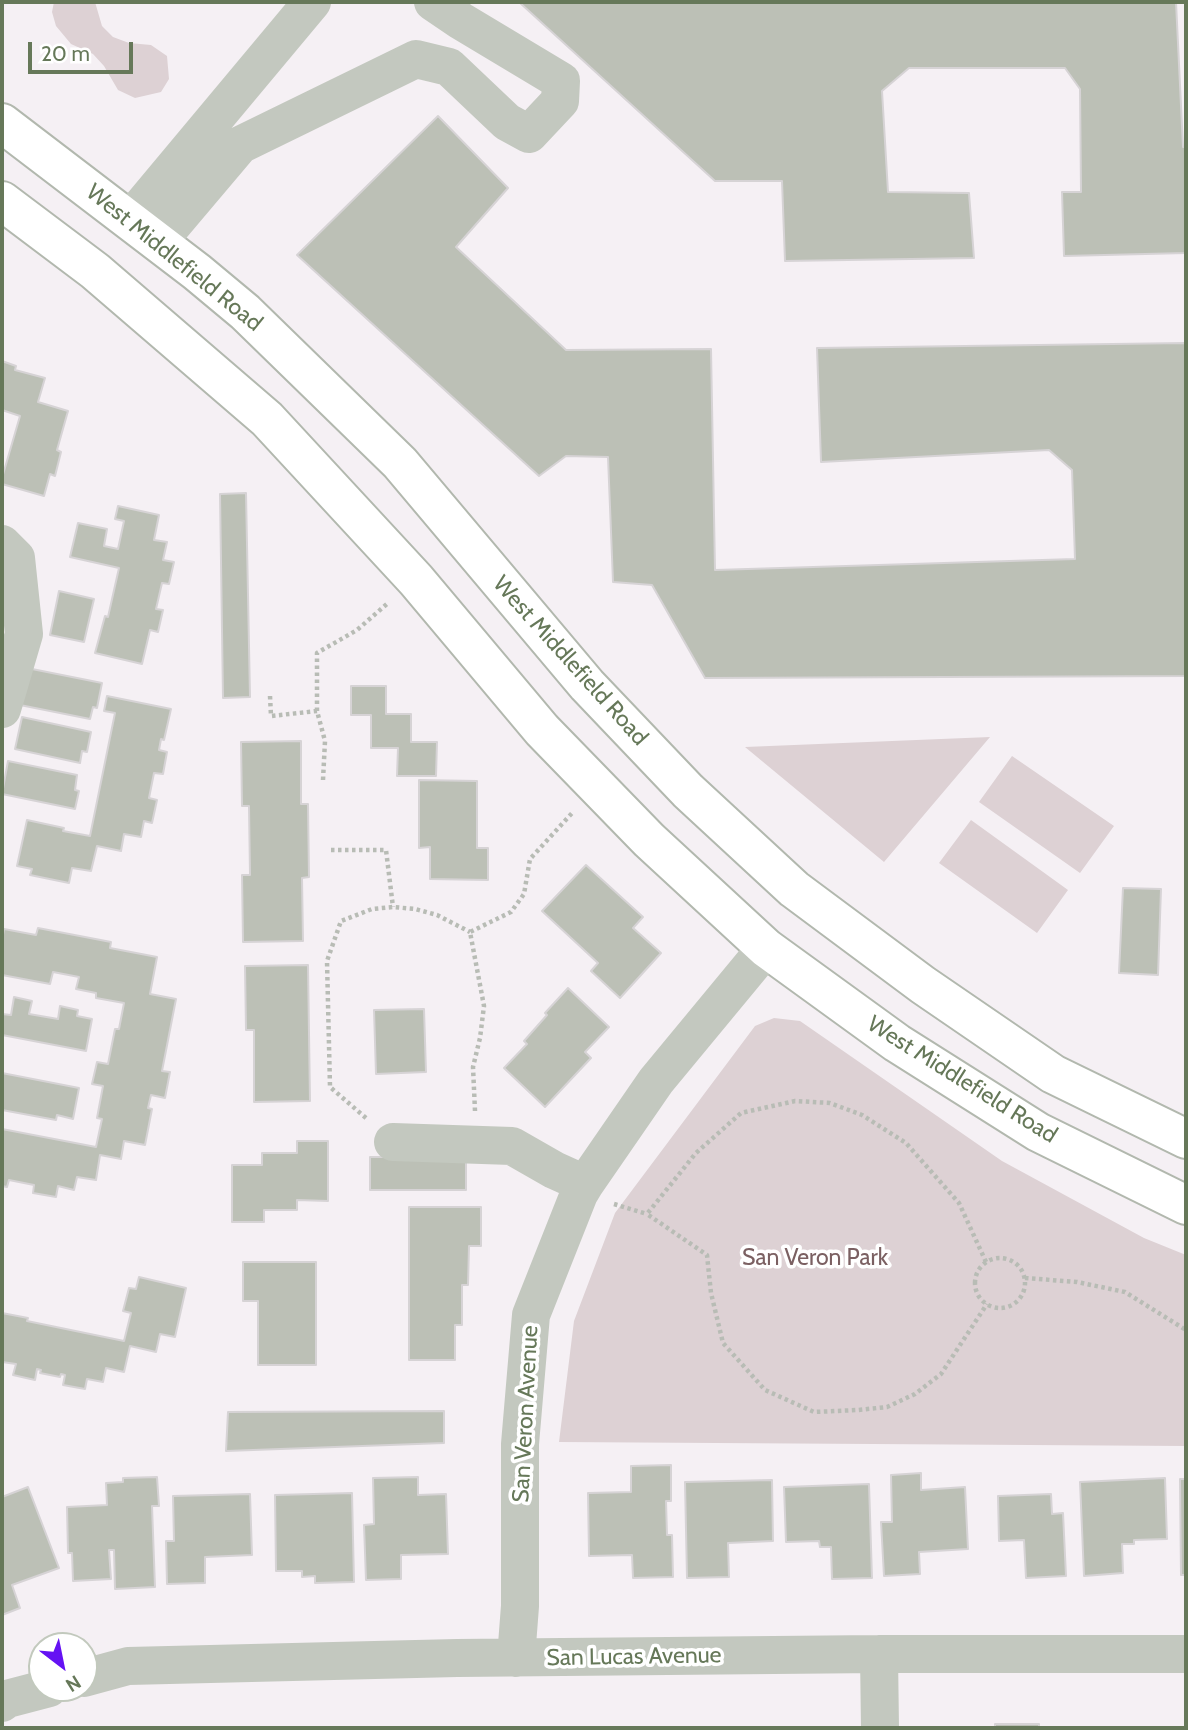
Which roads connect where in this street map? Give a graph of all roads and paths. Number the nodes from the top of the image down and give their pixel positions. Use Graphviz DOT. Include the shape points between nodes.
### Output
graph roads {
  1 [pos="312,2"];
  2 [pos="447,11"];
  3 [pos="416,59"];
  4 [pos="2,123"];
  5 [pos="2,201"];
  6 [pos="144,231"];
  7 [pos="2,544"];
  8 [pos="416,580"];
  9 [pos="270,696"];
  10 [pos="2,709"];
  11 [pos="317,711"];
  12 [pos="323,780"];
  13 [pos="599,788"];
  14 [pos="331,850"];
  15 [pos="393,907"];
  16 [pos="470,932"];
  17 [pos="766,948"];
  18 [pos="1186,1139"];
  19 [pos="393,1142"];
  20 [pos="476,1145"];
  21 [pos="585,1184"];
  22 [pos="1186,1205"];
  23 [pos="986,1262"];
  24 [pos="1025,1278"];
  25 [pos="986,1304"];
  26 [pos="1186,1330"];
  27 [pos="879,1654"];
  28 [pos="1186,1654"];
  29 [pos="516,1658"];
  30 [pos="98,1674"];
  31 [pos="28,1694"];
  32 [pos="2,1703"];
  33 [pos="880,1728"];
  1 -- 6 [label="street"];
  2 -- 3 [label="street"];
  2 -- 3 [label="street" via="561,81 560,101 529,134 507,121 449,67"];
  3 -- 6 [label="street" via="240,145"];
  4 -- 6 [label="main road, West Middlefield Road"];
  5 -- 8 [label="main road, West Middlefield Road" via="95,271 267,419"];
  6 -- 18 [label="main road, West Middlefield Road" via="245,312 400,463 587,685 688,791 794,888 923,985 1053,1074"];
  7 -- 10 [label="street" via="16,558 24,634"];
  8 -- 11 [label="path" via="357,630 317,653"];
  8 -- 13 [label="main road, West Middlefield Road" via="542,730"];
  9 -- 11 [label="path" via="271,716"];
  11 -- 12 [label="path" via="325,741"];
  13 -- 16 [label="path" via="530,859 524,894 511,912"];
  13 -- 17 [label="main road, West Middlefield Road"];
  14 -- 15 [label="path" via="386,850"];
  15 -- 16 [label="path" via="438,915"];
  15 -- 19 [label="path" via="341,921 327,961 330,1087"];
  16 -- 20 [label="path" via="484,1006 472,1067"];
  17 -- 21 [label="street, San Veron Avenue" via="656,1081"];
  17 -- 22 [label="main road, West Middlefield Road" via="897,1043 1038,1132"];
  19 -- 20 [label="street"];
  20 -- 21 [label="street" via="512,1146"];
  21 -- 29 [label="street, San Veron Avenue" via="531,1315 520,1444"];
  23 -- 24 [label="path" via="1010,1259"];
  23 -- 25 [label="path" via="975,1283"];
  23 -- 25 [label="path" via="959,1203 906,1143 862,1115 830,1103 795,1101 741,1113 696,1153 647,1214 707,1255 723,1343 765,1390 814,1412 887,1407 915,1394 941,1374"];
  24 -- 25 [label="path" via="1022,1294 1011,1306"];
  24 -- 26 [label="path" via="1125,1292"];
  27 -- 28 [label="street, San Lucas Avenue"];
  27 -- 29 [label="street, San Lucas Avenue"];
  27 -- 33 [label="street"];
  29 -- 30 [label="street, San Lucas Avenue" via="128,1666"];
  31 -- 32 [label="street"];
}
